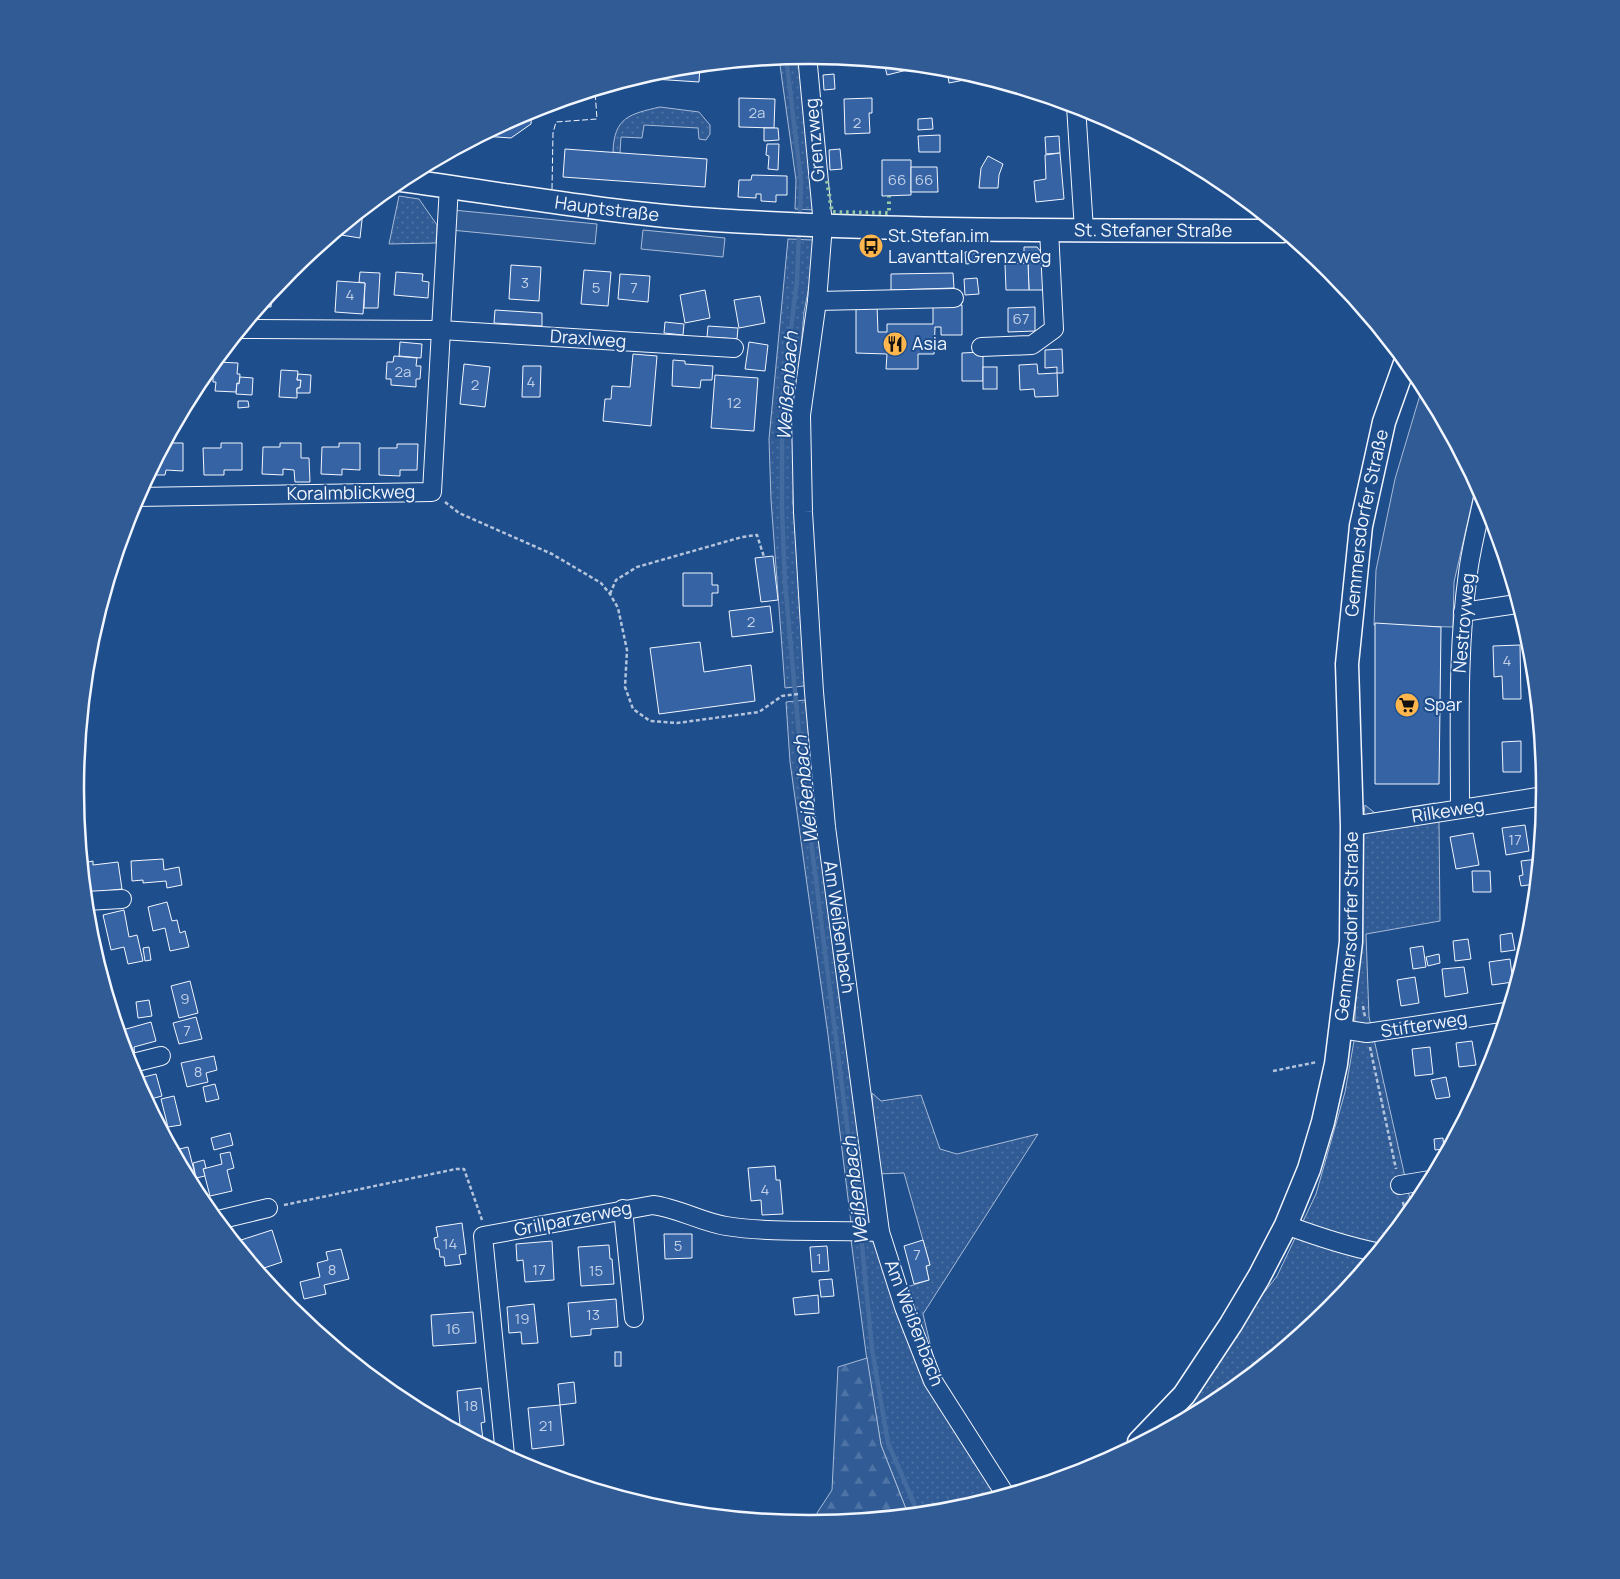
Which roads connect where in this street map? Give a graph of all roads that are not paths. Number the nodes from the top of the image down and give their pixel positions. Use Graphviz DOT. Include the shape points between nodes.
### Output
graph roads {
  1 [pos="808,64"];
  2 [pos="1077,115"];
  3 [pos="414,182"];
  4 [pos="449,186"];
  5 [pos="818,225"];
  6 [pos="1049,230"];
  7 [pos="1084,230"];
  8 [pos="1273,231"];
  9 [pos="954,298"];
  10 [pos="817,301"];
  11 [pos="249,329"];
  12 [pos="441,330"];
  13 [pos="981,346"];
  14 [pos="734,348"];
  15 [pos="1402,371"];
  16 [pos="146,497"];
  17 [pos="1480,511"];
  18 [pos="1512,605"];
  19 [pos="1463,612"];
  20 [pos="1536,797"];
  21 [pos="1460,810"];
  22 [pos="1352,826"];
  23 [pos="122,899"];
  24 [pos="93,901"];
  25 [pos="1500,1013"];
  26 [pos="1341,1029"];
  27 [pos="161,1056"];
  28 [pos="137,1062"];
  29 [pos="1420,1182"];
  30 [pos="1400,1185"];
  31 [pos="268,1208"];
  32 [pos="623,1209"];
  33 [pos="225,1218"];
  34 [pos="1286,1225"];
  35 [pos="877,1232"];
  36 [pos="1370,1251"];
  37 [pos="634,1318"];
  38 [pos="1151,1430"];
  39 [pos="504,1447"];
  40 [pos="1002,1490"];
  1 -- 5 [label="street, Grenzweg"];
  2 -- 7 [label="street"];
  3 -- 4 [label="main road, Hauptstraße"];
  4 -- 5 [label="main road, Hauptstraße" via="651,214"];
  4 -- 12 [label="street, Koralmblickweg"];
  5 -- 6 [label="main road, St. Stefaner Straße"];
  5 -- 10 [label="street, Am Weißenbach"];
  6 -- 7 [label="main road, St. Stefaner Straße"];
  6 -- 13 [label="street" via="1054,329 1032,345"];
  7 -- 8 [label="main road, St. Stefaner Straße"];
  9 -- 10 [label="street"];
  10 -- 35 [label="street, Am Weißenbach" via="801,415 803,512 814,692 826,827"];
  11 -- 12 [label="street"];
  12 -- 14 [label="street, Draxlweg"];
  12 -- 16 [label="street, Koralmblickweg" via="432,492"];
  15 -- 22 [label="main road, Gemmersdorfer Straße" via="1384,422 1361,526 1347,664"];
  17 -- 19 [label="street, Nestroyweg"];
  18 -- 19 [label="street"];
  19 -- 21 [label="street, Nestroyweg"];
  20 -- 21 [label="street, Rilkeweg"];
  21 -- 22 [label="street, Rilkeweg"];
  22 -- 26 [label="main road, Gemmersdorfer Straße" via="1351,942"];
  23 -- 24 [label="street"];
  25 -- 26 [label="street, Stifterweg" via="1367,1033"];
  26 -- 34 [label="main road, Gemmersdorfer Straße" via="1318,1141"];
  27 -- 28 [label="street"];
  29 -- 30 [label="street"];
  31 -- 33 [label="street"];
  32 -- 35 [label="street, Grillparzerweg" via="653,1204 668,1206 723,1226 759,1230"];
  32 -- 37 [label="street"];
  32 -- 39 [label="street, Grillparzerweg" via="483,1236"];
  34 -- 36 [label="street"];
  34 -- 38 [label="main road, Gemmersdorfer Straße" via="1236,1316 1190,1387"];
  35 -- 40 [label="street, Am Weißenbach" via="933,1382"];
}
